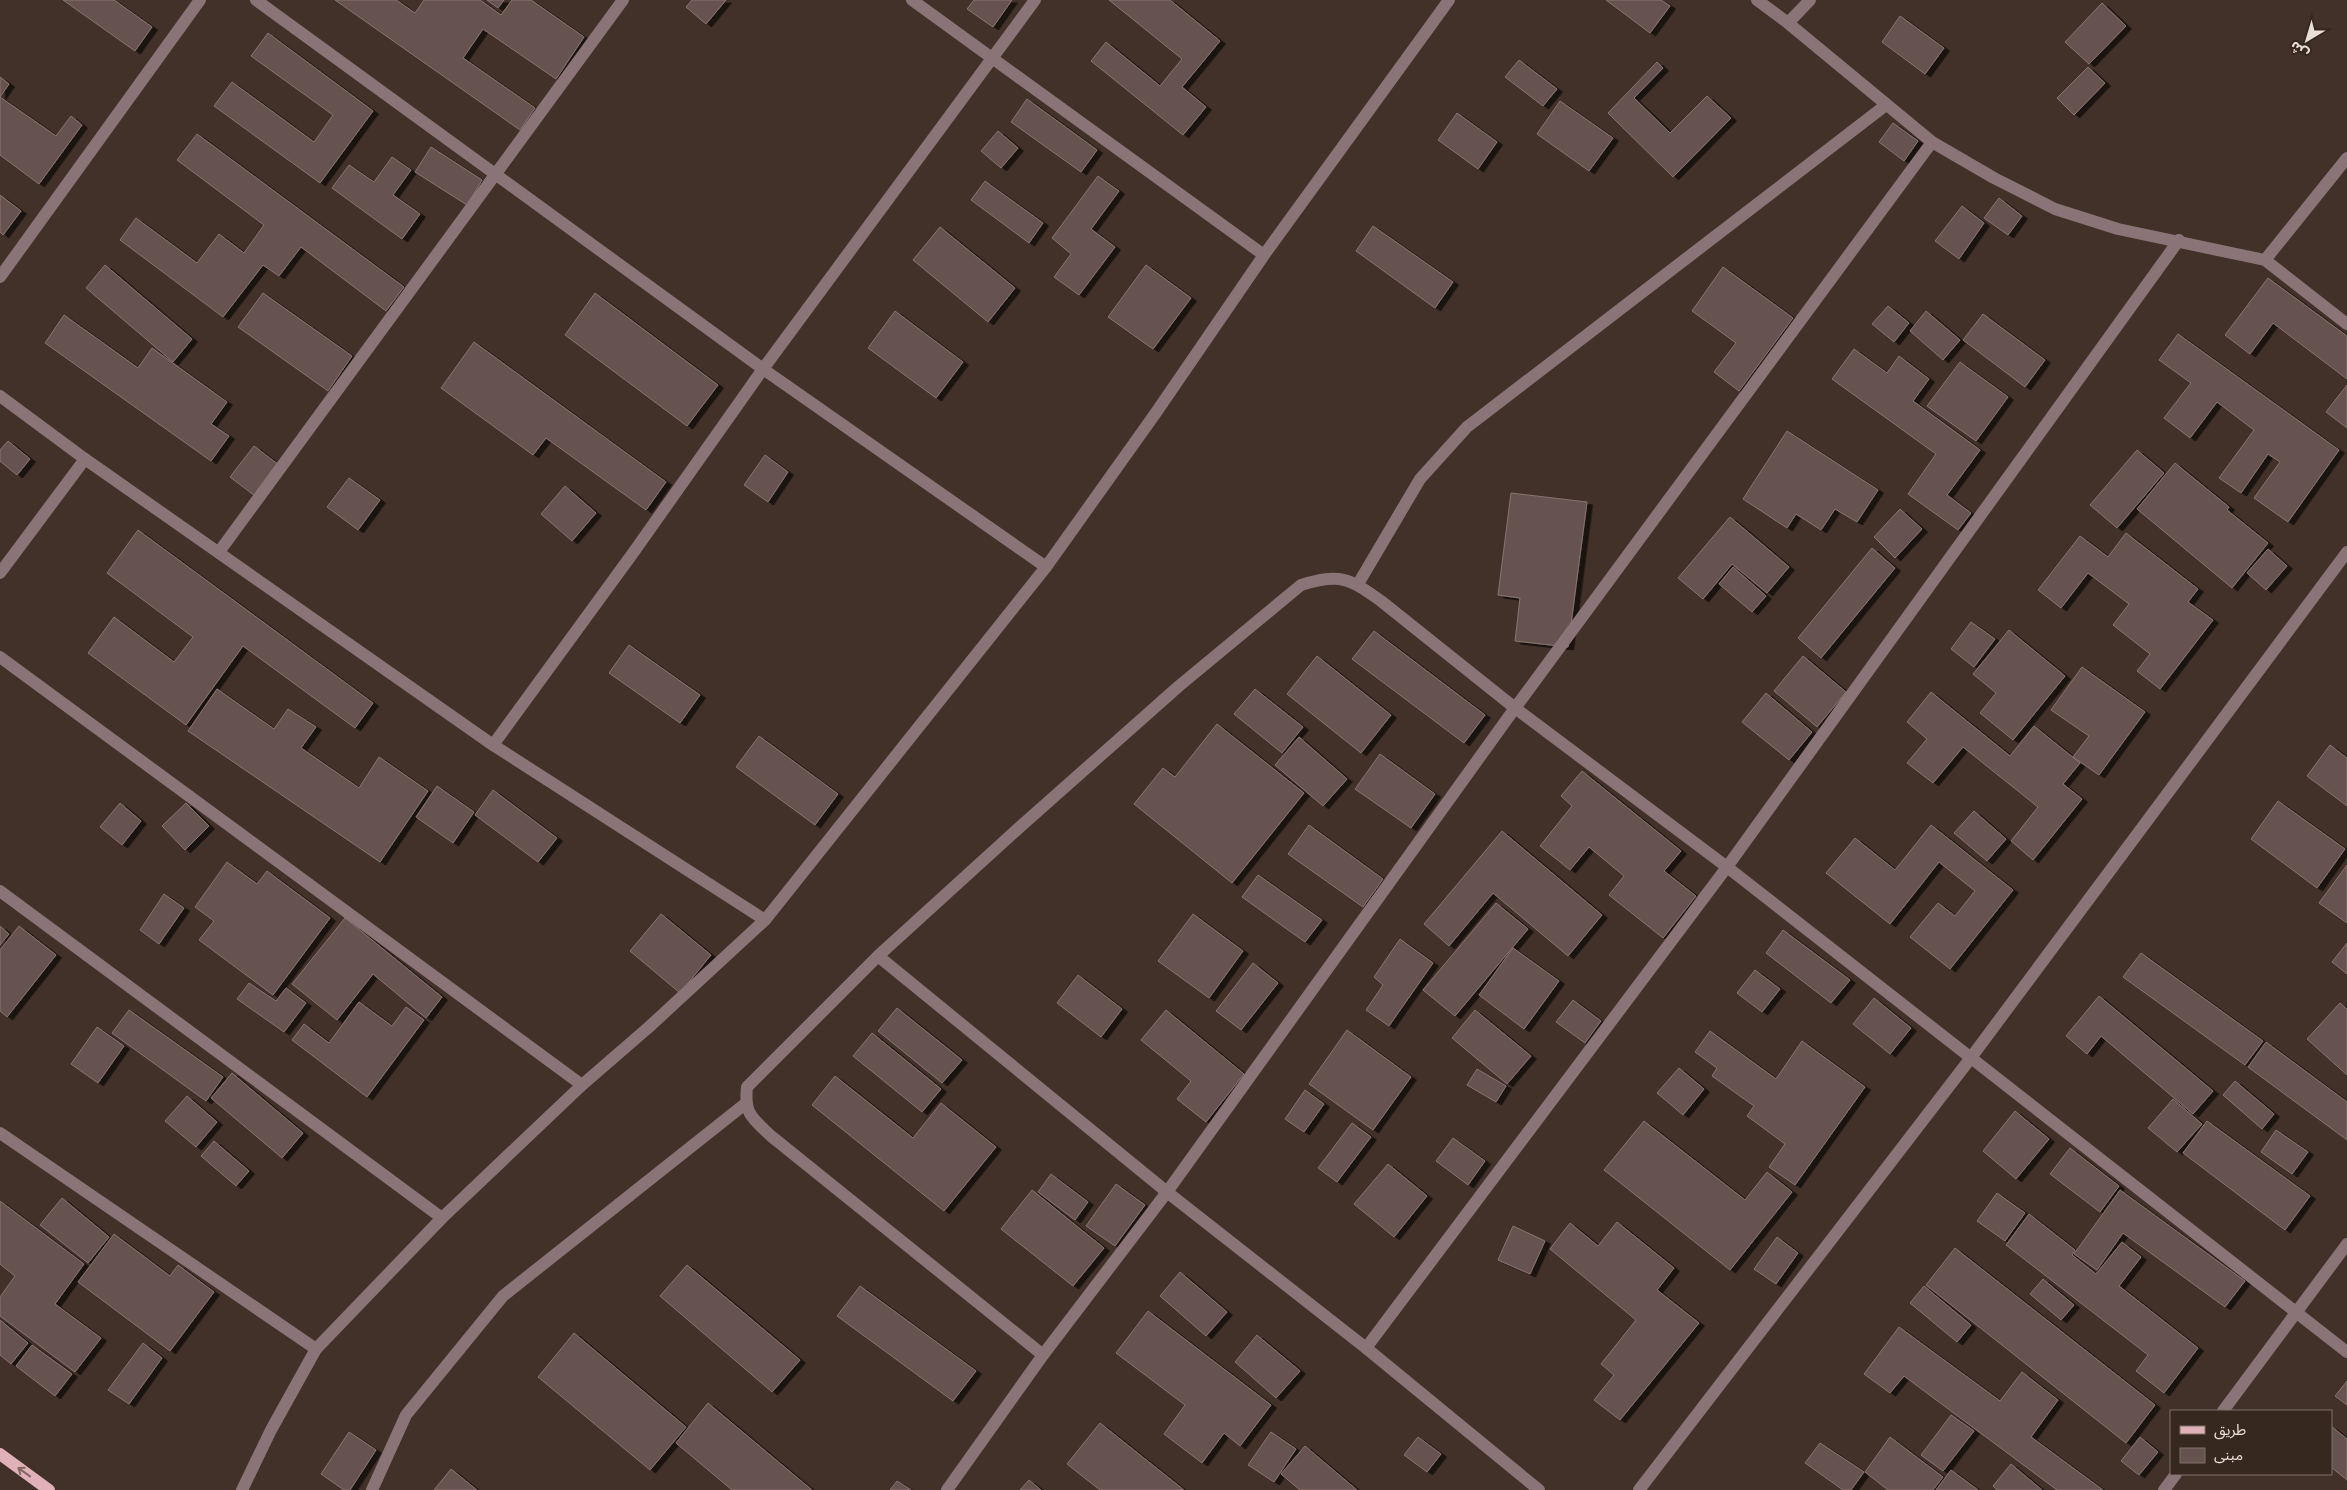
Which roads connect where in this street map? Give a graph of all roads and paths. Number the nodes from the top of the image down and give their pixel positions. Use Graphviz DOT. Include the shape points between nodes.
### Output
graph roads {
  1 [pos="200,0"];
  2 [pos="256,0"];
  3 [pos="623,0"];
  4 [pos="912,0"];
  5 [pos="1035,0"];
  6 [pos="1449,0"];
  7 [pos="1757,0"];
  8 [pos="1810,0"];
  9 [pos="1788,23"];
  10 [pos="992,59"];
  11 [pos="1886,104"];
  12 [pos="1932,142"];
  13 [pos="2347,158"];
  14 [pos="495,176"];
  15 [pos="2179,240"];
  16 [pos="1264,254"];
  17 [pos="2265,260"];
  18 [pos="0,277"];
  19 [pos="2347,324"];
  20 [pos="763,369"];
  21 [pos="0,396"];
  22 [pos="85,459"];
  23 [pos="218,552"];
  24 [pos="2347,552"];
  25 [pos="1046,567"];
  26 [pos="0,573"];
  27 [pos="1358,584"];
  28 [pos="0,656"];
  29 [pos="1515,708"];
  30 [pos="492,746"];
  31 [pos="1727,867"];
  32 [pos="0,891"];
  33 [pos="765,920"];
  34 [pos="878,956"];
  35 [pos="1970,1059"];
  36 [pos="582,1085"];
  37 [pos="746,1104"];
  38 [pos="0,1132"];
  39 [pos="1167,1192"];
  40 [pos="442,1218"];
  41 [pos="2347,1244"];
  42 [pos="2296,1313"];
  43 [pos="1366,1348"];
  44 [pos="316,1349"];
  45 [pos="2347,1352"];
  46 [pos="1043,1355"];
  47 [pos="2224,1410"];
  48 [pos="0,1454"];
  49 [pos="2175,1475"];
  50 [pos="49,1490"];
  51 [pos="242,1490"];
  52 [pos="372,1490"];
  53 [pos="947,1490"];
  54 [pos="1539,1490"];
  55 [pos="1639,1490"];
  56 [pos="2164,1490"];
  1 -- 18 [label="street"];
  2 -- 14 [label="street"];
  3 -- 14 [label="street"];
  4 -- 10 [label="street"];
  5 -- 10 [label="street"];
  6 -- 16 [label="street"];
  7 -- 9 [label="street"];
  8 -- 9 [label="street"];
  9 -- 11 [label="street"];
  10 -- 16 [label="street"];
  10 -- 20 [label="street"];
  11 -- 12 [label="street"];
  11 -- 27 [label="street" via="1467,427 1420,479"];
  12 -- 15 [label="street" via="2055,210 2118,228"];
  12 -- 29 [label="street"];
  13 -- 17 [label="street"];
  14 -- 20 [label="street"];
  14 -- 23 [label="street"];
  15 -- 17 [label="street"];
  15 -- 31 [label="street"];
  16 -- 25 [label="street"];
  17 -- 19 [label="street"];
  20 -- 25 [label="street"];
  20 -- 30 [label="street"];
  21 -- 22 [label="street"];
  22 -- 23 [label="street"];
  22 -- 26 [label="street"];
  23 -- 30 [label="street"];
  24 -- 35 [label="street"];
  25 -- 33 [label="street"];
  27 -- 29 [label="street"];
  27 -- 34 [label="street" via="1339,578 1301,585 1179,686"];
  28 -- 36 [label="street"];
  29 -- 31 [label="street"];
  29 -- 39 [label="street"];
  30 -- 33 [label="street"];
  31 -- 35 [label="street"];
  31 -- 43 [label="street"];
  32 -- 40 [label="street"];
  33 -- 36 [label="street"];
  34 -- 37 [label="street" via="747,1087"];
  34 -- 39 [label="street"];
  35 -- 42 [label="street"];
  35 -- 55 [label="street"];
  36 -- 40 [label="street"];
  37 -- 46 [label="street" via="755,1120 771,1136"];
  37 -- 52 [label="street" via="503,1296 406,1415"];
  38 -- 44 [label="street"];
  39 -- 43 [label="street"];
  39 -- 46 [label="street"];
  40 -- 44 [label="street"];
  41 -- 42 [label="street"];
  42 -- 45 [label="street"];
  42 -- 47 [label="street"];
  43 -- 54 [label="street"];
  44 -- 51 [label="street"];
  46 -- 53 [label="street"];
  50 -- 48 [label="main road, one-way"];
  49 -- 56 [label="street"];
}
